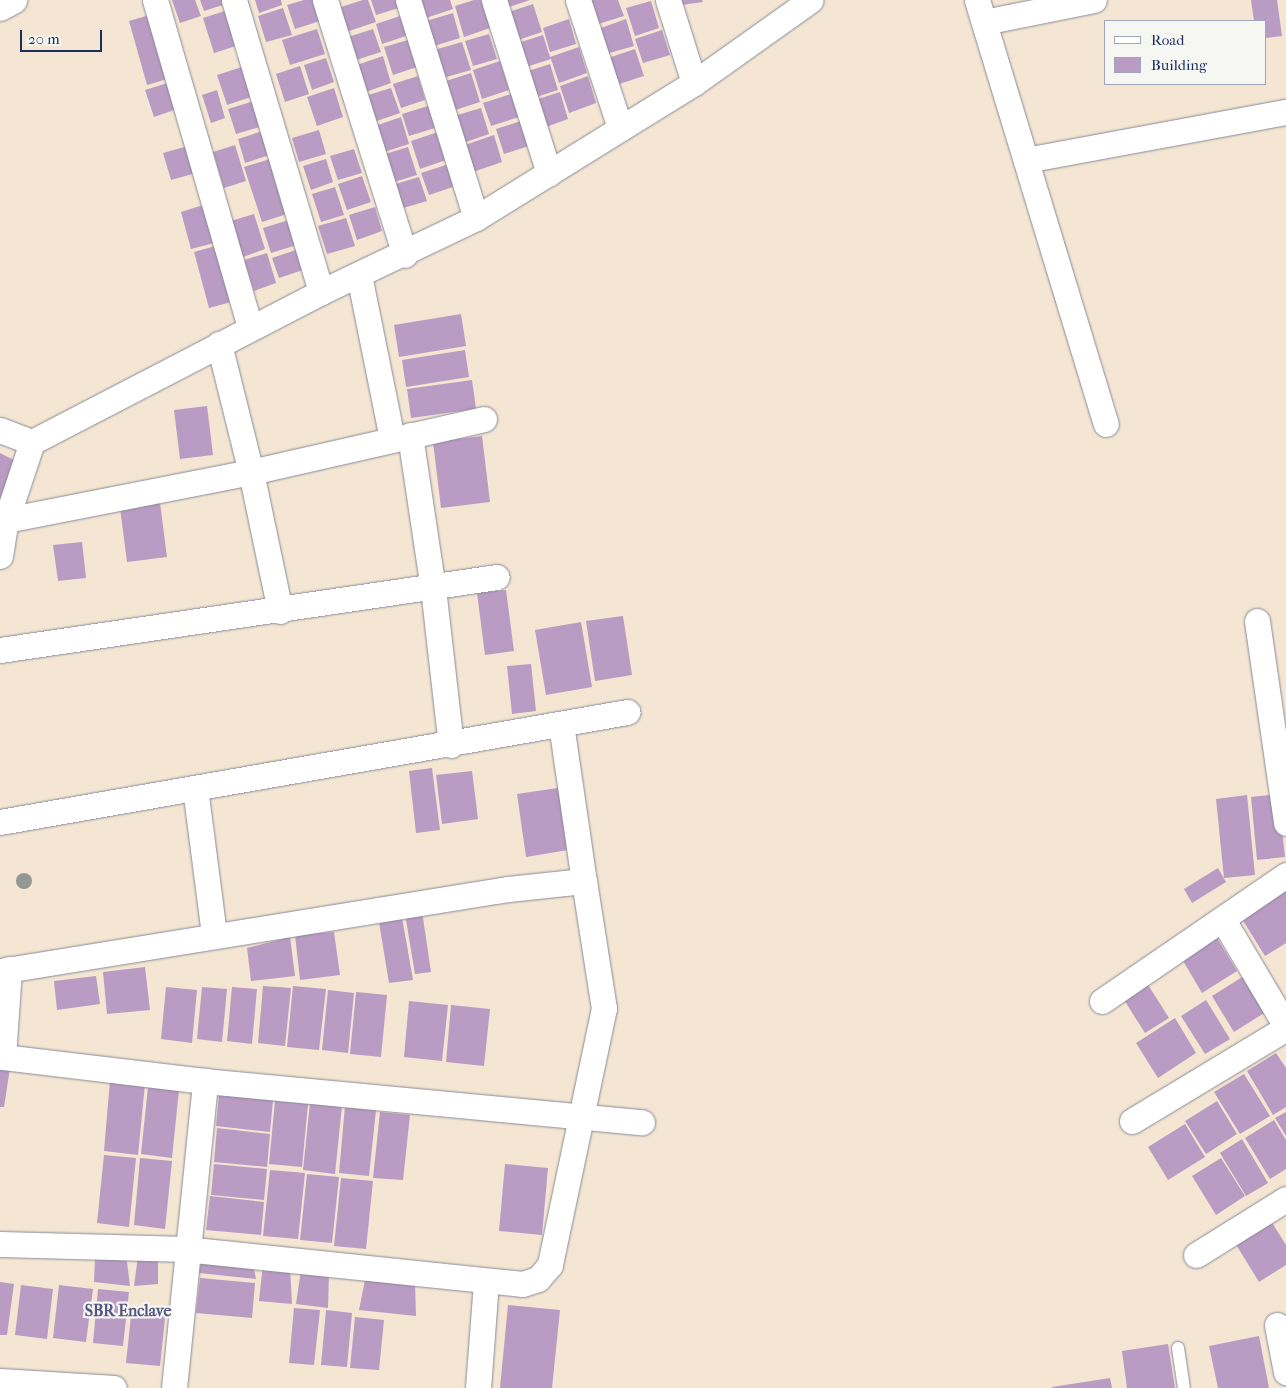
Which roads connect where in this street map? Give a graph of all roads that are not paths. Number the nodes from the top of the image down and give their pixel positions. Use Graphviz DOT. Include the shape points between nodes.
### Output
graph roads {
  1 [pos="13,0"];
  2 [pos="154,0"];
  3 [pos="234,0"];
  4 [pos="325,0"];
  5 [pos="408,0"];
  6 [pos="494,0"];
  7 [pos="578,0"];
  8 [pos="668,0"];
  9 [pos="811,0"];
  10 [pos="1094,0"];
  11 [pos="0,7"];
  12 [pos="980,11"];
  13 [pos="694,83"];
  14 [pos="1286,112"];
  15 [pos="620,128"];
  16 [pos="1026,160"];
  17 [pos="549,173"];
  18 [pos="476,218"];
  19 [pos="405,255"];
  20 [pos="359,275"];
  21 [pos="321,292"];
  22 [pos="250,328"];
  23 [pos="219,344"];
  24 [pos="484,418"];
  25 [pos="1106,424"];
  26 [pos="0,430"];
  27 [pos="401,437"];
  28 [pos="32,442"];
  29 [pos="251,472"];
  30 [pos="6,520"];
  31 [pos="0,556"];
  32 [pos="497,577"];
  33 [pos="433,588"];
  34 [pos="280,611"];
  35 [pos="1257,621"];
  36 [pos="0,650"];
  37 [pos="627,712"];
  38 [pos="561,724"];
  39 [pos="451,745"];
  40 [pos="195,788"];
  41 [pos="0,822"];
  42 [pos="1286,823"];
  43 [pos="1286,875"];
  44 [pos="584,881"];
  45 [pos="1223,920"];
  46 [pos="214,934"];
  47 [pos="4,970"];
  48 [pos="1102,1001"];
  49 [pos="1286,1027"];
  50 [pos="205,1082"];
  51 [pos="580,1116"];
  52 [pos="1132,1121"];
  53 [pos="642,1122"];
  54 [pos="1286,1199"];
  55 [pos="0,1244"];
  56 [pos="187,1249"];
  57 [pos="1196,1255"];
  58 [pos="486,1282"];
  59 [pos="1277,1325"];
  60 [pos="1178,1348"];
  61 [pos="1286,1372"];
  62 [pos="0,1381"];
  63 [pos="114,1388"];
  64 [pos="174,1388"];
  65 [pos="478,1388"];
  66 [pos="1184,1388"];
  1 -- 11 [label="street"];
  2 -- 22 [label="street"];
  3 -- 21 [label="street"];
  4 -- 19 [label="street"];
  5 -- 18 [label="street"];
  6 -- 17 [label="street"];
  7 -- 15 [label="street"];
  8 -- 13 [label="street"];
  9 -- 13 [label="street"];
  10 -- 12 [label="street"];
  12 -- 16 [label="street"];
  13 -- 15 [label="street"];
  14 -- 16 [label="street"];
  15 -- 17 [label="street"];
  16 -- 25 [label="street"];
  17 -- 18 [label="street"];
  18 -- 19 [label="street"];
  19 -- 20 [label="street"];
  20 -- 21 [label="street"];
  20 -- 27 [label="street"];
  21 -- 22 [label="street"];
  22 -- 23 [label="street"];
  23 -- 28 [label="street"];
  23 -- 29 [label="street"];
  24 -- 27 [label="street"];
  26 -- 28 [label="street"];
  27 -- 29 [label="street"];
  27 -- 33 [label="street"];
  28 -- 30 [label="street"];
  29 -- 30 [label="street"];
  29 -- 34 [label="street"];
  30 -- 31 [label="street"];
  32 -- 33 [label="street"];
  33 -- 34 [label="street"];
  33 -- 39 [label="street"];
  34 -- 36 [label="street"];
  35 -- 42 [label="street"];
  37 -- 38 [label="street"];
  38 -- 39 [label="street"];
  38 -- 44 [label="street"];
  39 -- 40 [label="street"];
  40 -- 41 [label="street"];
  40 -- 46 [label="street"];
  43 -- 45 [label="street"];
  44 -- 46 [label="street" via="508,889"];
  44 -- 51 [label="street" via="604,1008"];
  45 -- 48 [label="street"];
  45 -- 49 [label="street"];
  46 -- 47 [label="street"];
  47 -- 50 [label="street" via="3,1057"];
  49 -- 52 [label="street"];
  50 -- 51 [label="street"];
  50 -- 56 [label="street"];
  51 -- 53 [label="street"];
  51 -- 58 [label="street" via="550,1265 538,1279 523,1284"];
  54 -- 57 [label="street"];
  55 -- 56 [label="street"];
  56 -- 58 [label="street" via="404,1270"];
  56 -- 64 [label="street"];
  58 -- 65 [label="street"];
  59 -- 61 [label="street"];
  60 -- 66 [label="lane"];
  62 -- 63 [label="street"];
}
